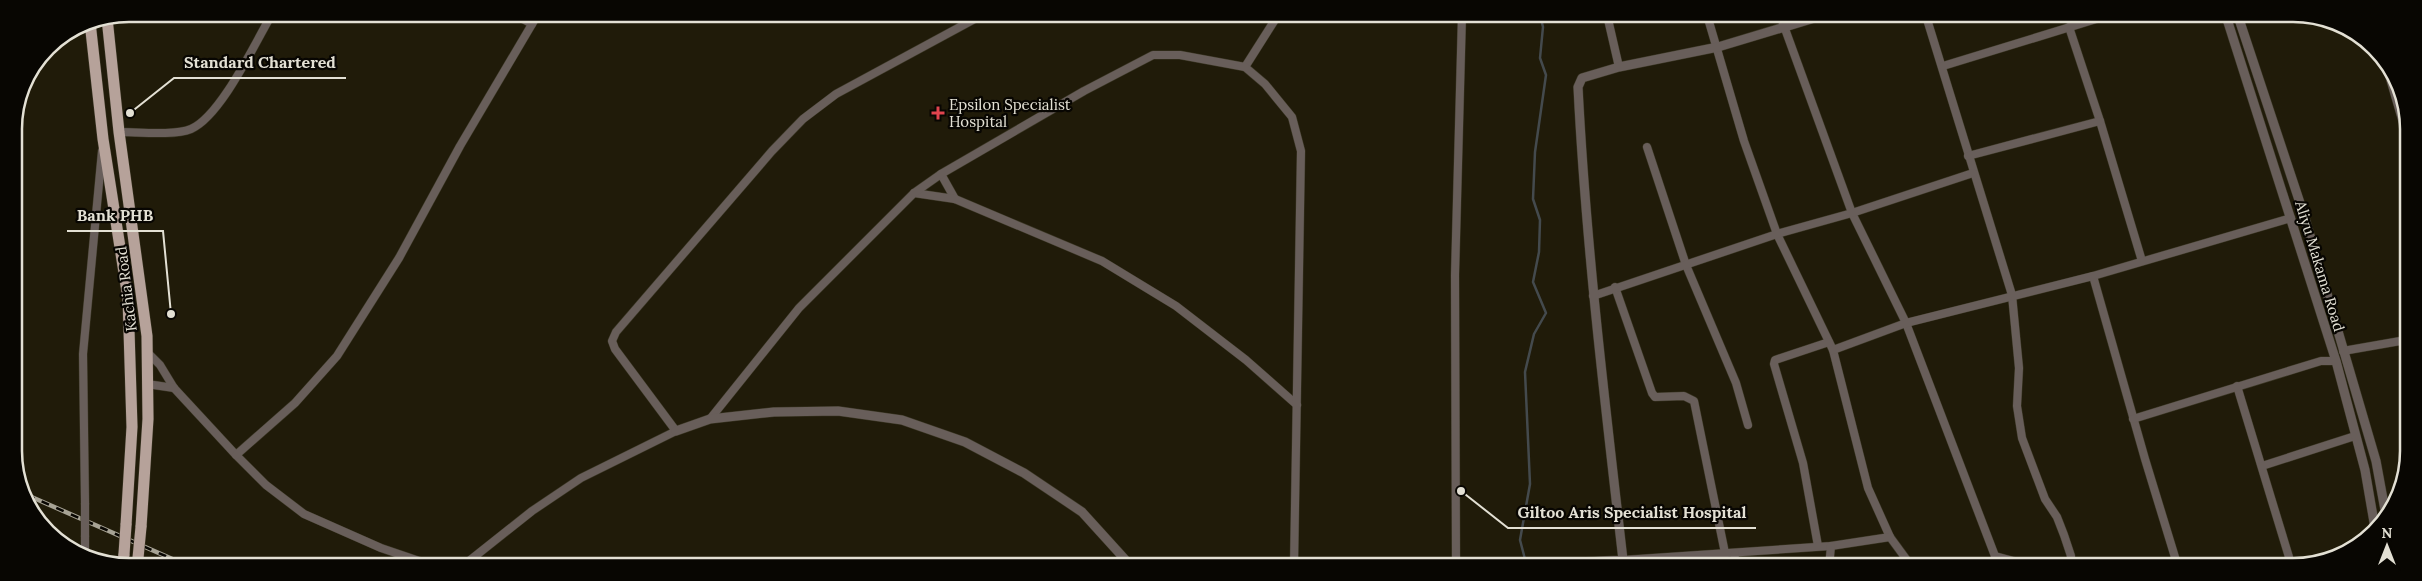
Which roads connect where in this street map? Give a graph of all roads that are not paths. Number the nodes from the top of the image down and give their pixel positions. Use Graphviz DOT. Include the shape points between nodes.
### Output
graph roads {
  1 [pos="1273,22"];
  2 [pos="1462,22"];
  3 [pos="1609,22"];
  4 [pos="1710,22"];
  5 [pos="1782,22"];
  6 [pos="1799,22"];
  7 [pos="1928,22"];
  8 [pos="2087,22"];
  9 [pos="2228,22"];
  10 [pos="2240,22"];
  11 [pos="267,23"];
  12 [pos="968,23"];
  13 [pos="532,24"];
  14 [pos="107,25"];
  15 [pos="1783,27"];
  16 [pos="2069,28"];
  17 [pos="91,30"];
  18 [pos="1718,47"];
  19 [pos="1943,66"];
  20 [pos="1245,67"];
  21 [pos="1619,67"];
  22 [pos="2263,89"];
  23 [pos="2250,92"];
  24 [pos="2100,121"];
  25 [pos="119,132"];
  26 [pos="103,139"];
  27 [pos="1647,148"];
  28 [pos="1968,156"];
  29 [pos="1973,173"];
  30 [pos="941,174"];
  31 [pos="914,193"];
  32 [pos="955,199"];
  33 [pos="1852,213"];
  34 [pos="2291,218"];
  35 [pos="1777,234"];
  36 [pos="2142,261"];
  37 [pos="1686,265"];
  38 [pos="2093,276"];
  39 [pos="1615,287"];
  40 [pos="1593,296"];
  41 [pos="2012,296"];
  42 [pos="1906,323"];
  43 [pos="2400,341"];
  44 [pos="1829,342"];
  45 [pos="1833,350"];
  46 [pos="2343,351"];
  47 [pos="147,352"];
  48 [pos="2336,361"];
  49 [pos="147,384"];
  50 [pos="2237,386"];
  51 [pos="174,388"];
  52 [pos="1297,405"];
  53 [pos="710,419"];
  54 [pos="2133,419"];
  55 [pos="1748,426"];
  56 [pos="676,431"];
  57 [pos="2355,436"];
  58 [pos="236,455"];
  59 [pos="2262,466"];
  60 [pos="2384,506"];
  61 [pos="2374,521"];
  62 [pos="1890,537"];
  63 [pos="1818,546"];
  64 [pos="1831,546"];
  65 [pos="85,548"];
  66 [pos="1725,553"];
  67 [pos="1735,553"];
  68 [pos="1994,556"];
  69 [pos="123,558"];
  70 [pos="138,558"];
  71 [pos="411,558"];
  72 [pos="473,558"];
  73 [pos="1123,558"];
  74 [pos="1294,558"];
  75 [pos="1456,558"];
  76 [pos="1623,558"];
  77 [pos="1682,558"];
  78 [pos="1735,558"];
  79 [pos="1830,558"];
  80 [pos="1905,558"];
  81 [pos="2001,558"];
  82 [pos="2071,558"];
  83 [pos="2175,558"];
  84 [pos="2290,558"];
  1 -- 20 [label="street"];
  2 -- 75 [label="street" via="1456,275"];
  3 -- 21 [label="street"];
  4 -- 18 [label="street"];
  5 -- 15 [label="street"];
  6 -- 15 [label="street"];
  7 -- 19 [label="street"];
  8 -- 16 [label="street"];
  9 -- 23 [label="street, Aliyu Makama Road"];
  10 -- 22 [label="street, Aliyu Makama Road"];
  11 -- 25 [label="street" via="220,103 204,120 181,131"];
  12 -- 56 [label="street" via="836,94 802,119 616,332 612,340 615,349"];
  13 -- 58 [label="street" via="399,258 337,356 295,403"];
  14 -- 25 [label="main road, Kachia Road"];
  15 -- 18 [label="street"];
  15 -- 33 [label="street"];
  16 -- 19 [label="street"];
  16 -- 24 [label="street"];
  17 -- 26 [label="main road, Kachia Road"];
  18 -- 21 [label="street"];
  18 -- 35 [label="street" via="1744,142"];
  19 -- 28 [label="street"];
  20 -- 30 [label="street" via="1180,55 1153,55 1084,90"];
  20 -- 52 [label="street" via="1265,84 1292,117 1301,151"];
  21 -- 40 [label="street" via="1582,78 1578,88"];
  22 -- 23 [label="street"];
  22 -- 46 [label="street, Aliyu Makama Road"];
  23 -- 34 [label="street, Aliyu Makama Road"];
  24 -- 28 [label="street"];
  24 -- 36 [label="street"];
  25 -- 47 [label="main road, Kachia Road" via="145,314"];
  26 -- 65 [label="street, bridge" via="83,354"];
  26 -- 69 [label="main road, Kachia Road, bridge" via="124,268 130,339 132,436"];
  27 -- 37 [label="street"];
  28 -- 29 [label="street"];
  29 -- 33 [label="street"];
  29 -- 41 [label="street"];
  30 -- 31 [label="street"];
  30 -- 32 [label="street"];
  31 -- 32 [label="street"];
  31 -- 53 [label="street" via="799,308"];
  32 -- 52 [label="street" via="1102,261 1176,306 1246,360"];
  33 -- 35 [label="street"];
  33 -- 42 [label="street"];
  34 -- 36 [label="street"];
  34 -- 48 [label="street, Aliyu Makama Road"];
  35 -- 37 [label="street"];
  35 -- 44 [label="street"];
  36 -- 38 [label="street"];
  37 -- 39 [label="street"];
  37 -- 55 [label="street" via="1736,383"];
  38 -- 41 [label="street"];
  38 -- 54 [label="street"];
  39 -- 40 [label="street"];
  39 -- 66 [label="street" via="1652,393 1655,397 1684,396 1694,401"];
  40 -- 76 [label="street"];
  41 -- 42 [label="street"];
  41 -- 82 [label="street" via="2022,438 2045,499 2057,517"];
  42 -- 45 [label="street"];
  42 -- 68 [label="street"];
  43 -- 46 [label="street"];
  44 -- 45 [label="street"];
  44 -- 63 [label="street" via="1775,360 1774,364 1803,463"];
  45 -- 62 [label="street" via="1868,488"];
  46 -- 60 [label="street, Aliyu Makama Road" via="2376,460"];
  47 -- 49 [label="main road, Kachia Road"];
  47 -- 51 [label="street" via="160,365"];
  48 -- 50 [label="street" via="2320,361"];
  48 -- 57 [label="street, Aliyu Makama Road"];
  49 -- 51 [label="street"];
  49 -- 70 [label="main road, Kachia Road, bridge" via="147,439"];
  50 -- 54 [label="street"];
  50 -- 59 [label="street"];
  51 -- 58 [label="street"];
  52 -- 74 [label="street"];
  53 -- 56 [label="street"];
  53 -- 73 [label="street" via="774,412 838,411 902,420 965,442 1024,473 1082,512"];
  54 -- 83 [label="street"];
  56 -- 72 [label="street" via="581,478 532,511"];
  57 -- 59 [label="street"];
  57 -- 61 [label="street, Aliyu Makama Road"];
  58 -- 71 [label="street" via="266,485 304,514"];
  59 -- 84 [label="street"];
  62 -- 64 [label="street"];
  62 -- 80 [label="street"];
  63 -- 64 [label="street"];
  63 -- 67 [label="street"];
  64 -- 79 [label="street"];
  66 -- 67 [label="street"];
  66 -- 77 [label="street"];
  67 -- 78 [label="street"];
  68 -- 81 [label="street"];
}
